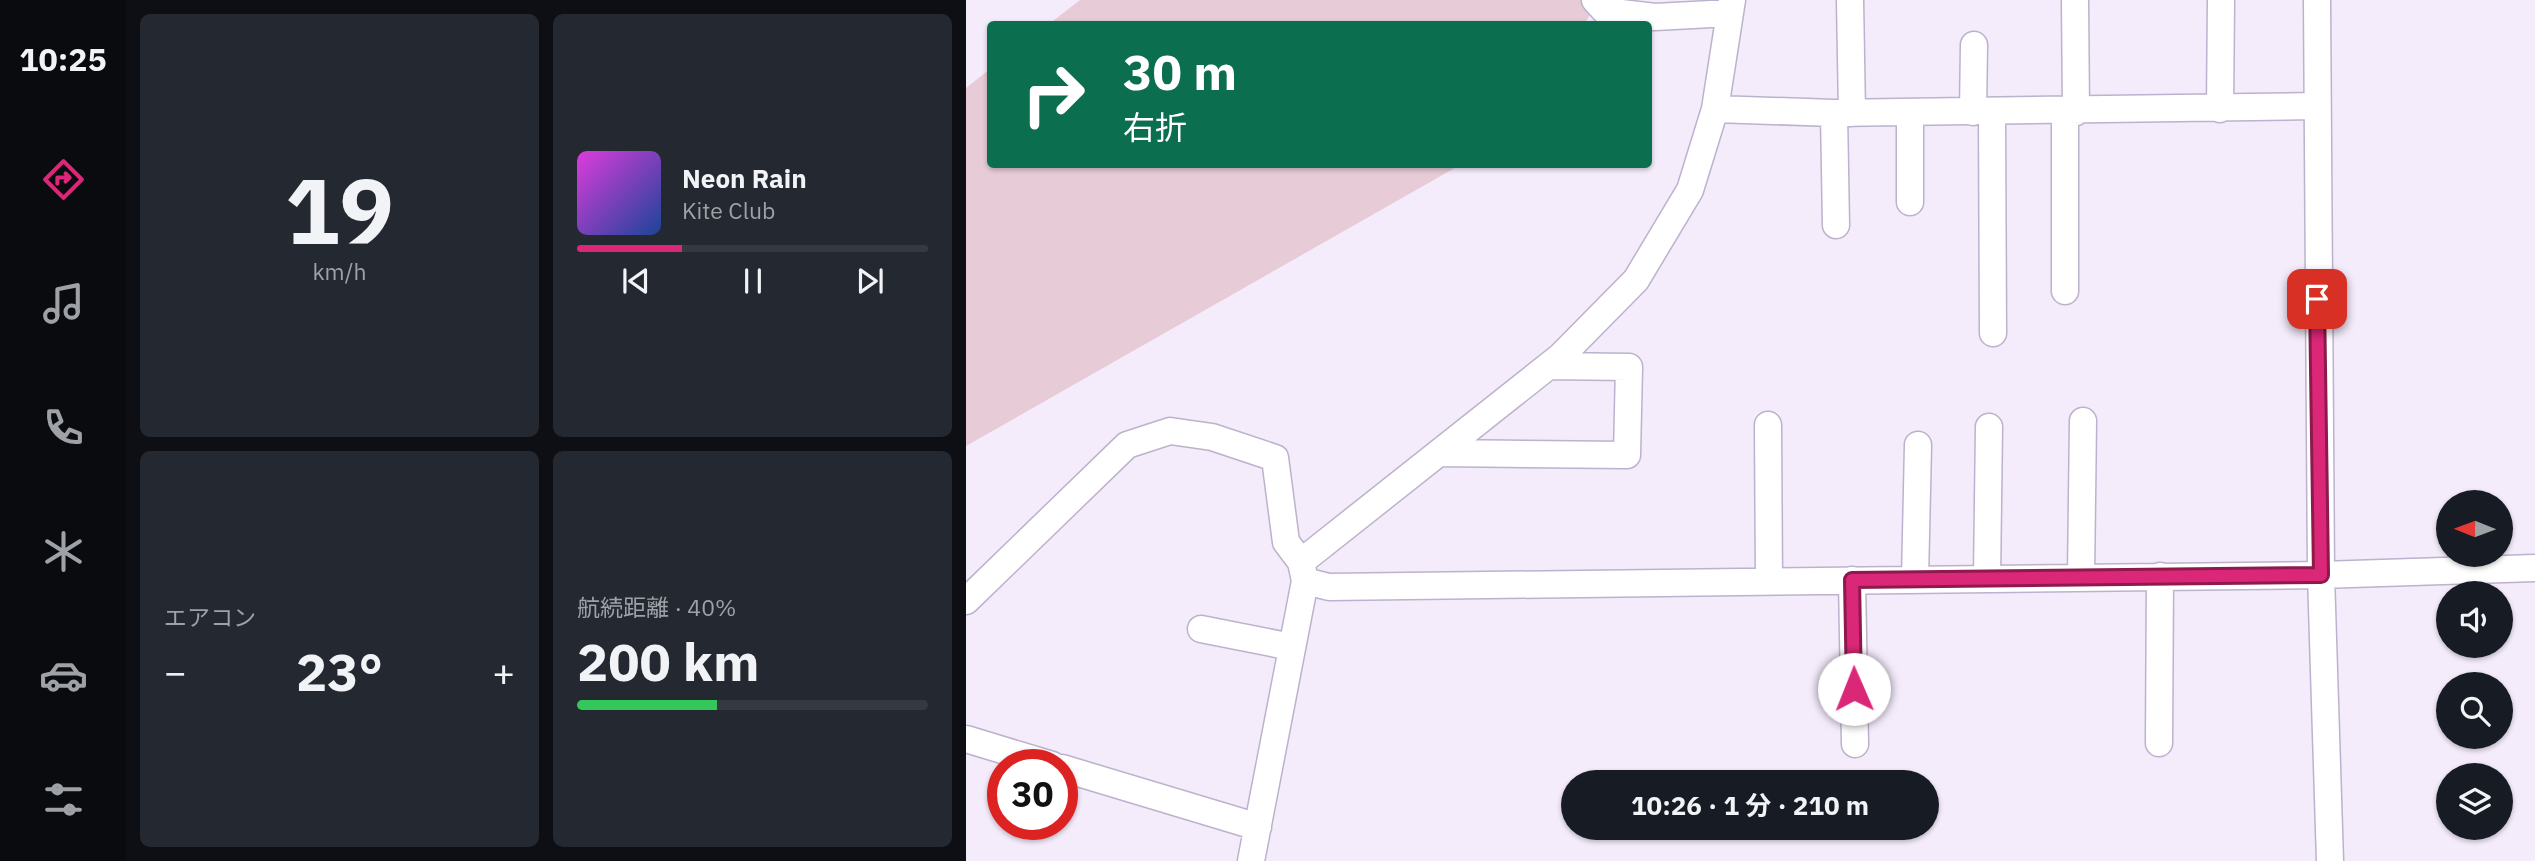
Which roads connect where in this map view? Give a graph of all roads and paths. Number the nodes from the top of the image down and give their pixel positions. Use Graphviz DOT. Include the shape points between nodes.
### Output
graph roads {
  1 [pos="1595,0"];
  2 [pos="1850,0"];
  3 [pos="2075,0"];
  4 [pos="2221,0"];
  5 [pos="2316,0"];
  6 [pos="1731,6"];
  7 [pos="1974,45"];
  8 [pos="2315,106"];
  9 [pos="2220,108"];
  10 [pos="1715,109"];
  11 [pos="1983,112"];
  12 [pos="2071,112"];
  13 [pos="1843,113"];
  14 [pos="1910,113"];
  15 [pos="1910,202"];
  16 [pos="1836,225"];
  17 [pos="2065,291"];
  18 [pos="1993,332"];
  19 [pos="1549,366"];
  20 [pos="2083,421"];
  21 [pos="1768,425"];
  22 [pos="1989,427"];
  23 [pos="1919,445"];
  24 [pos="1440,453"];
  25 [pos="2535,568"];
  26 [pos="1303,572"];
  27 [pos="2321,575"];
  28 [pos="2160,576"];
  29 [pos="2081,577"];
  30 [pos="1987,578"];
  31 [pos="1915,579"];
  32 [pos="1852,580"];
  33 [pos="1769,581"];
  34 [pos="966,601"];
  35 [pos="1201,629"];
  36 [pos="1292,647"];
  37 [pos="966,739"];
  38 [pos="2159,743"];
  39 [pos="1855,744"];
  40 [pos="999,749"];
  41 [pos="1078,773"];
  42 [pos="1258,827"];
  43 [pos="1251,861"];
  44 [pos="2330,861"];
  1 -- 6 [label="street" via="1605,11 1655,17"];
  2 -- 13 [label="street"];
  3 -- 12 [label="street"];
  4 -- 9 [label="street"];
  5 -- 8 [label="street"];
  6 -- 10 [label="street"];
  7 -- 11 [label="street"];
  8 -- 9 [label="street"];
  8 -- 27 [label="street"];
  9 -- 12 [label="street"];
  10 -- 13 [label="street"];
  10 -- 19 [label="street" via="1689,190 1636,280"];
  11 -- 12 [label="street"];
  11 -- 14 [label="street"];
  11 -- 18 [label="street"];
  12 -- 17 [label="street"];
  13 -- 14 [label="street"];
  13 -- 16 [label="street"];
  14 -- 15 [label="street"];
  19 -- 24 [label="street"];
  19 -- 24 [label="street" via="1629,367 1628,455"];
  20 -- 29 [label="street"];
  21 -- 33 [label="street"];
  22 -- 30 [label="street"];
  23 -- 31 [label="street"];
  24 -- 26 [label="street"];
  25 -- 27 [label="street"];
  26 -- 33 [label="street" via="1329,587"];
  26 -- 34 [label="street" via="1286,542 1275,458 1212,437 1170,431 1127,445"];
  26 -- 36 [label="street"];
  27 -- 28 [label="street"];
  27 -- 44 [label="street"];
  28 -- 29 [label="street"];
  28 -- 38 [label="street"];
  29 -- 30 [label="street"];
  30 -- 31 [label="street"];
  31 -- 32 [label="street"];
  32 -- 33 [label="street"];
  32 -- 39 [label="street"];
  35 -- 36 [label="street"];
  36 -- 42 [label="street"];
  37 -- 40 [label="street"];
  41 -- 42 [label="street"];
  42 -- 43 [label="street"];
}
